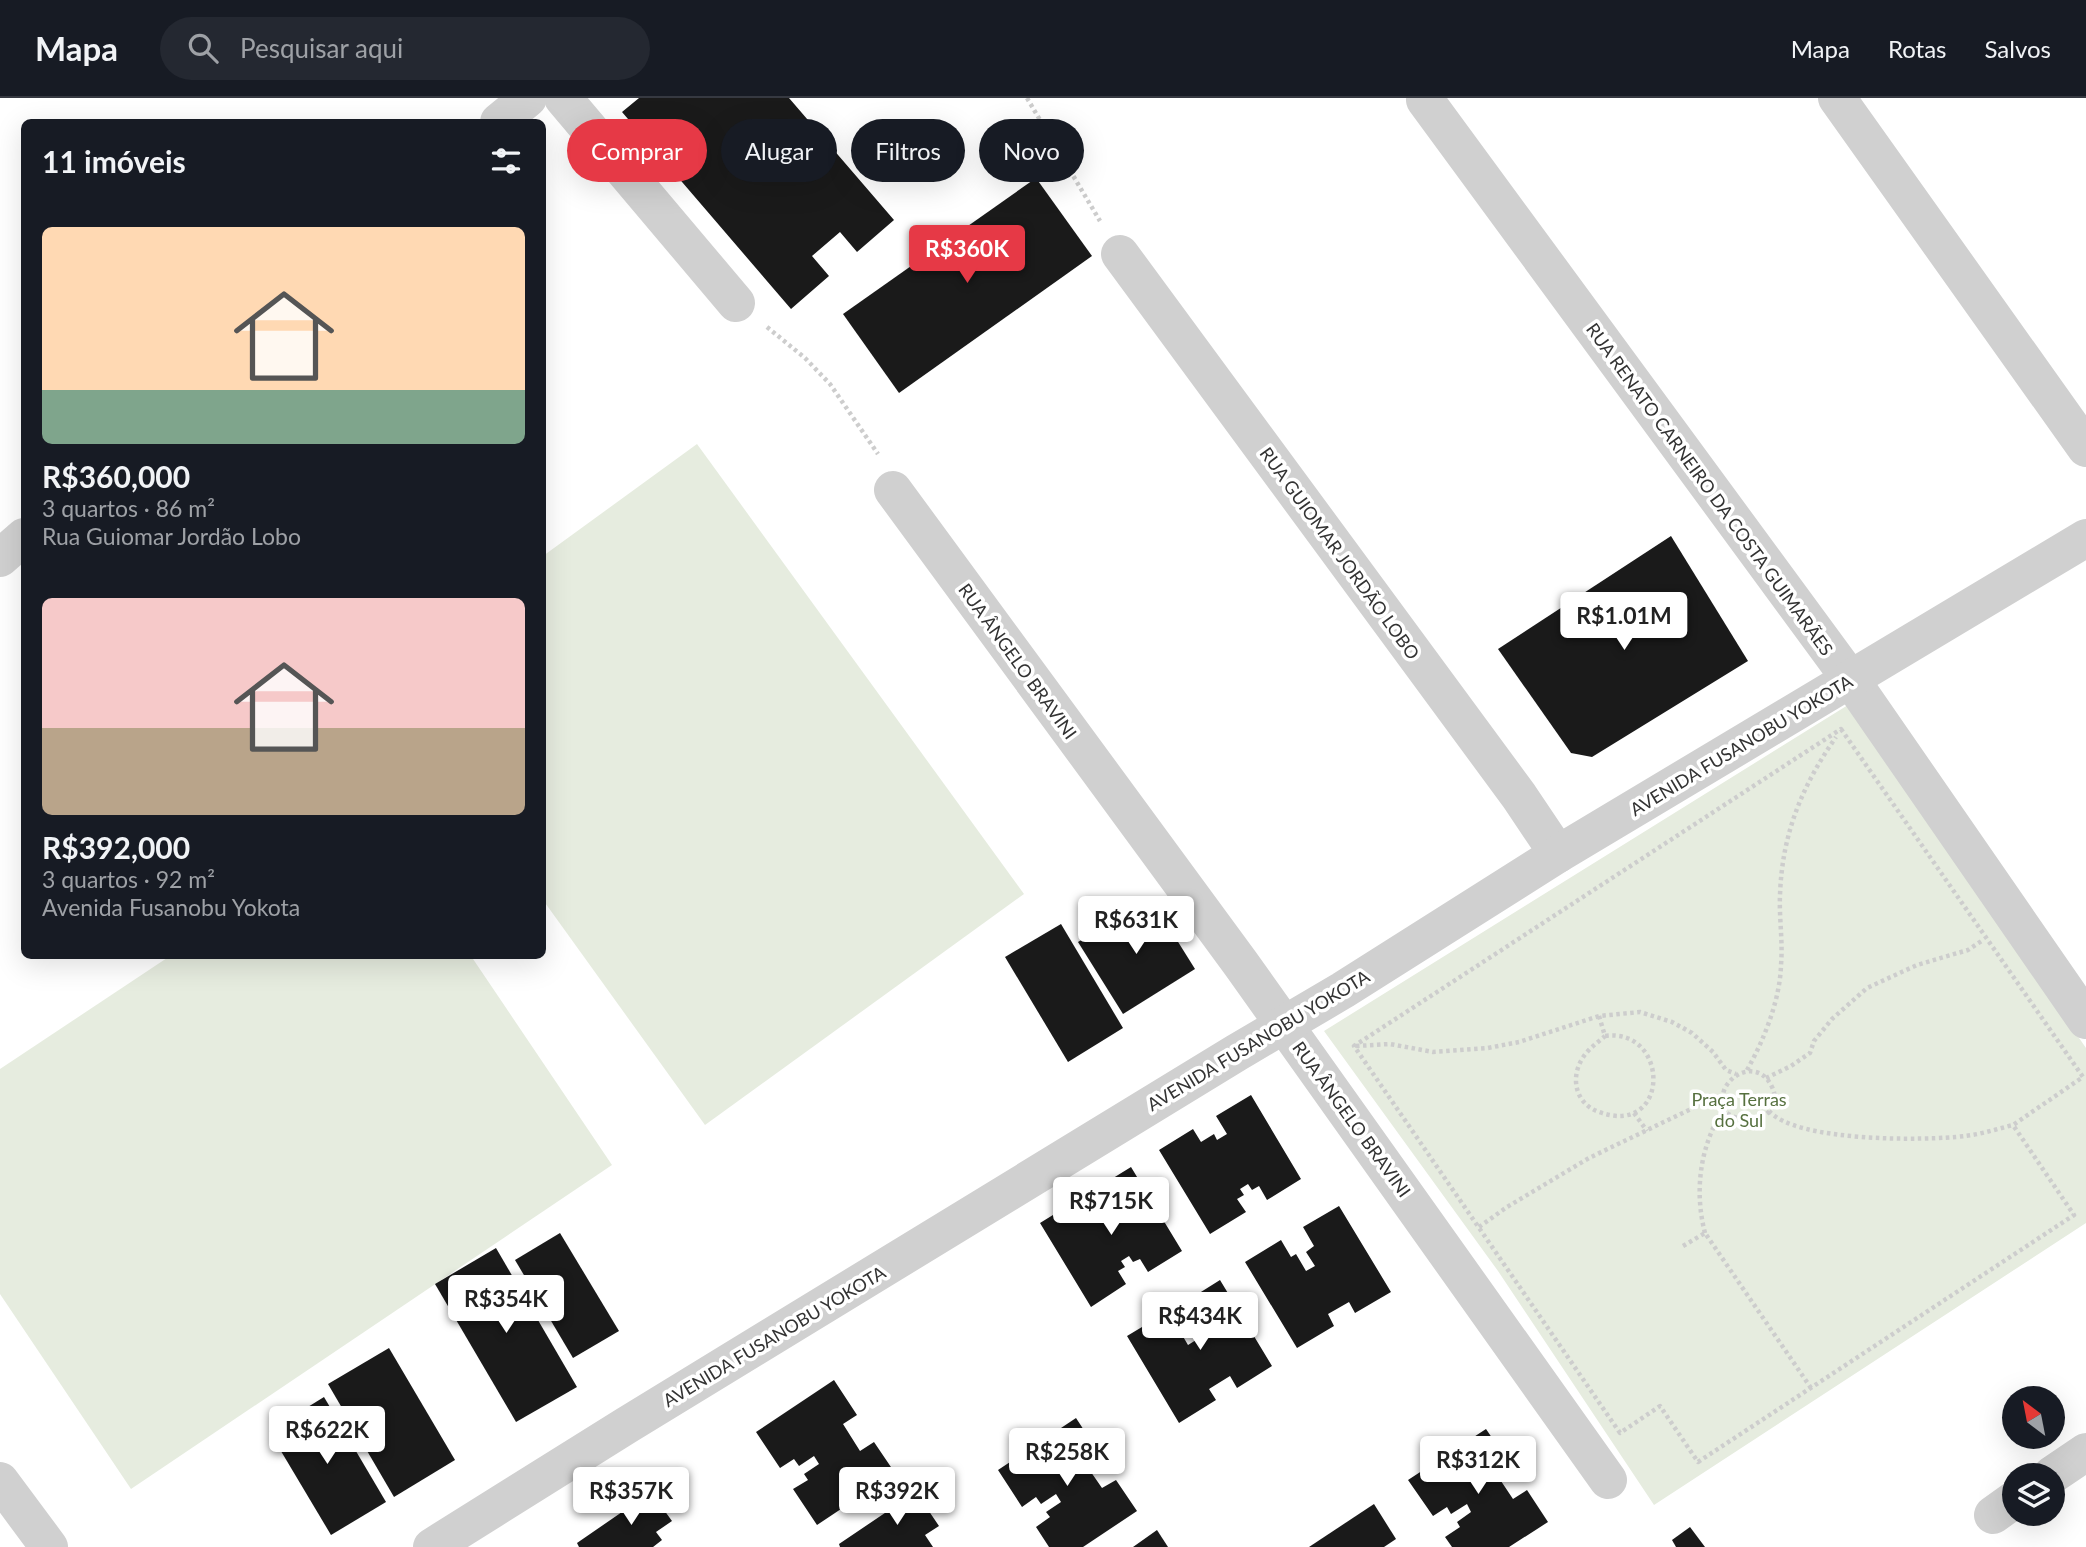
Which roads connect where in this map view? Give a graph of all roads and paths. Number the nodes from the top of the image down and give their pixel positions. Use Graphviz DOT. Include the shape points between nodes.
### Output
graph roads {
  1 [pos="528,98"];
  2 [pos="563,98"];
  3 [pos="1027,98"];
  4 [pos="1837,98"];
  5 [pos="1424,100"];
  6 [pos="503,119"];
  7 [pos="1120,254"];
  8 [pos="736,303"];
  9 [pos="2086,448"];
  10 [pos="893,490"];
  11 [pos="2086,538"];
  12 [pos="21,540"];
  13 [pos="0,558"];
  14 [pos="1851,680"];
  15 [pos="1841,729"];
  16 [pos="1558,853"];
  17 [pos="1987,938"];
  18 [pos="1600,1016"];
  19 [pos="2086,1020"];
  20 [pos="1284,1024"];
  21 [pos="1605,1036"];
  22 [pos="1354,1046"];
  23 [pos="1747,1070"];
  24 [pos="1736,1074"];
  25 [pos="1766,1078"];
  26 [pos="1723,1098"];
  27 [pos="1723,1110"];
  28 [pos="1769,1111"];
  29 [pos="1634,1113"];
  30 [pos="2013,1125"];
  31 [pos="1647,1130"];
  32 [pos="1479,1227"];
  33 [pos="1705,1233"];
  34 [pos="1683,1246"];
  35 [pos="1811,1388"];
  36 [pos="2086,1452"];
  37 [pos="2065,1466"];
  38 [pos="1608,1480"];
  39 [pos="0,1481"];
  40 [pos="49,1547"];
  41 [pos="432,1547"];
  1 -- 6 [label="street"];
  2 -- 8 [label="street"];
  3 -- 7 [label="path"];
  4 -- 9 [label="street"];
  5 -- 14 [label="street, RUA RENATO CARNEIRO DA COSTA GUIMARÃES"];
  7 -- 16 [label="street, RUA GUIOMAR JORDÃO LOBO"];
  8 -- 10 [label="path" via="830,384 884,464"];
  10 -- 20 [label="street, RUA ÂNGELO BRAVINI"];
  11 -- 14 [label="street, AVENIDA FUSANOBU YOKOTA"];
  12 -- 13 [label="street"];
  14 -- 16 [label="street, AVENIDA FUSANOBU YOKOTA"];
  14 -- 19 [label="street, RUA RENATO CARNEIRO DA COSTA GUIMARÃES"];
  15 -- 17 [label="path"];
  15 -- 22 [label="path"];
  15 -- 23 [label="path" via="1804,788 1786,844 1780,896 1781,969 1766,1033"];
  16 -- 20 [label="street, AVENIDA FUSANOBU YOKOTA"];
  17 -- 25 [label="path" via="1968,950 1917,965 1867,988 1832,1019 1810,1053"];
  17 -- 30 [label="path" via="2082,1077"];
  18 -- 21 [label="path"];
  18 -- 22 [label="path" via="1488,1048 1433,1052 1390,1044"];
  18 -- 24 [label="path" via="1640,1012 1672,1022 1692,1032 1726,1070"];
  20 -- 38 [label="street, RUA ÂNGELO BRAVINI"];
  20 -- 41 [label="street, AVENIDA FUSANOBU YOKOTA"];
  21 -- 29 [label="path" via="1627,1038 1646,1052 1651,1063 1650,1097 1641,1111"];
  21 -- 29 [label="path" via="1583,1058 1577,1071 1578,1094 1586,1106 1599,1112 1614,1116"];
  22 -- 32 [label="path"];
  23 -- 24 [label="path"];
  23 -- 25 [label="path"];
  24 -- 26 [label="path"];
  25 -- 28 [label="path" via="1775,1100"];
  26 -- 27 [label="path"];
  26 -- 31 [label="path"];
  27 -- 28 [label="path" via="1740,1120 1760,1118"];
  27 -- 33 [label="path" via="1699,1180"];
  28 -- 30 [label="path" via="1774,1118 1804,1128 1874,1139 1966,1136"];
  29 -- 31 [label="path"];
  30 -- 35 [label="path" via="2074,1215"];
  31 -- 32 [label="path" via="1589,1158"];
  32 -- 35 [label="path" via="1620,1433 1660,1406 1698,1462"];
  33 -- 34 [label="path"];
  33 -- 35 [label="path"];
  36 -- 37 [label="street"];
  39 -- 40 [label="street"];
}
